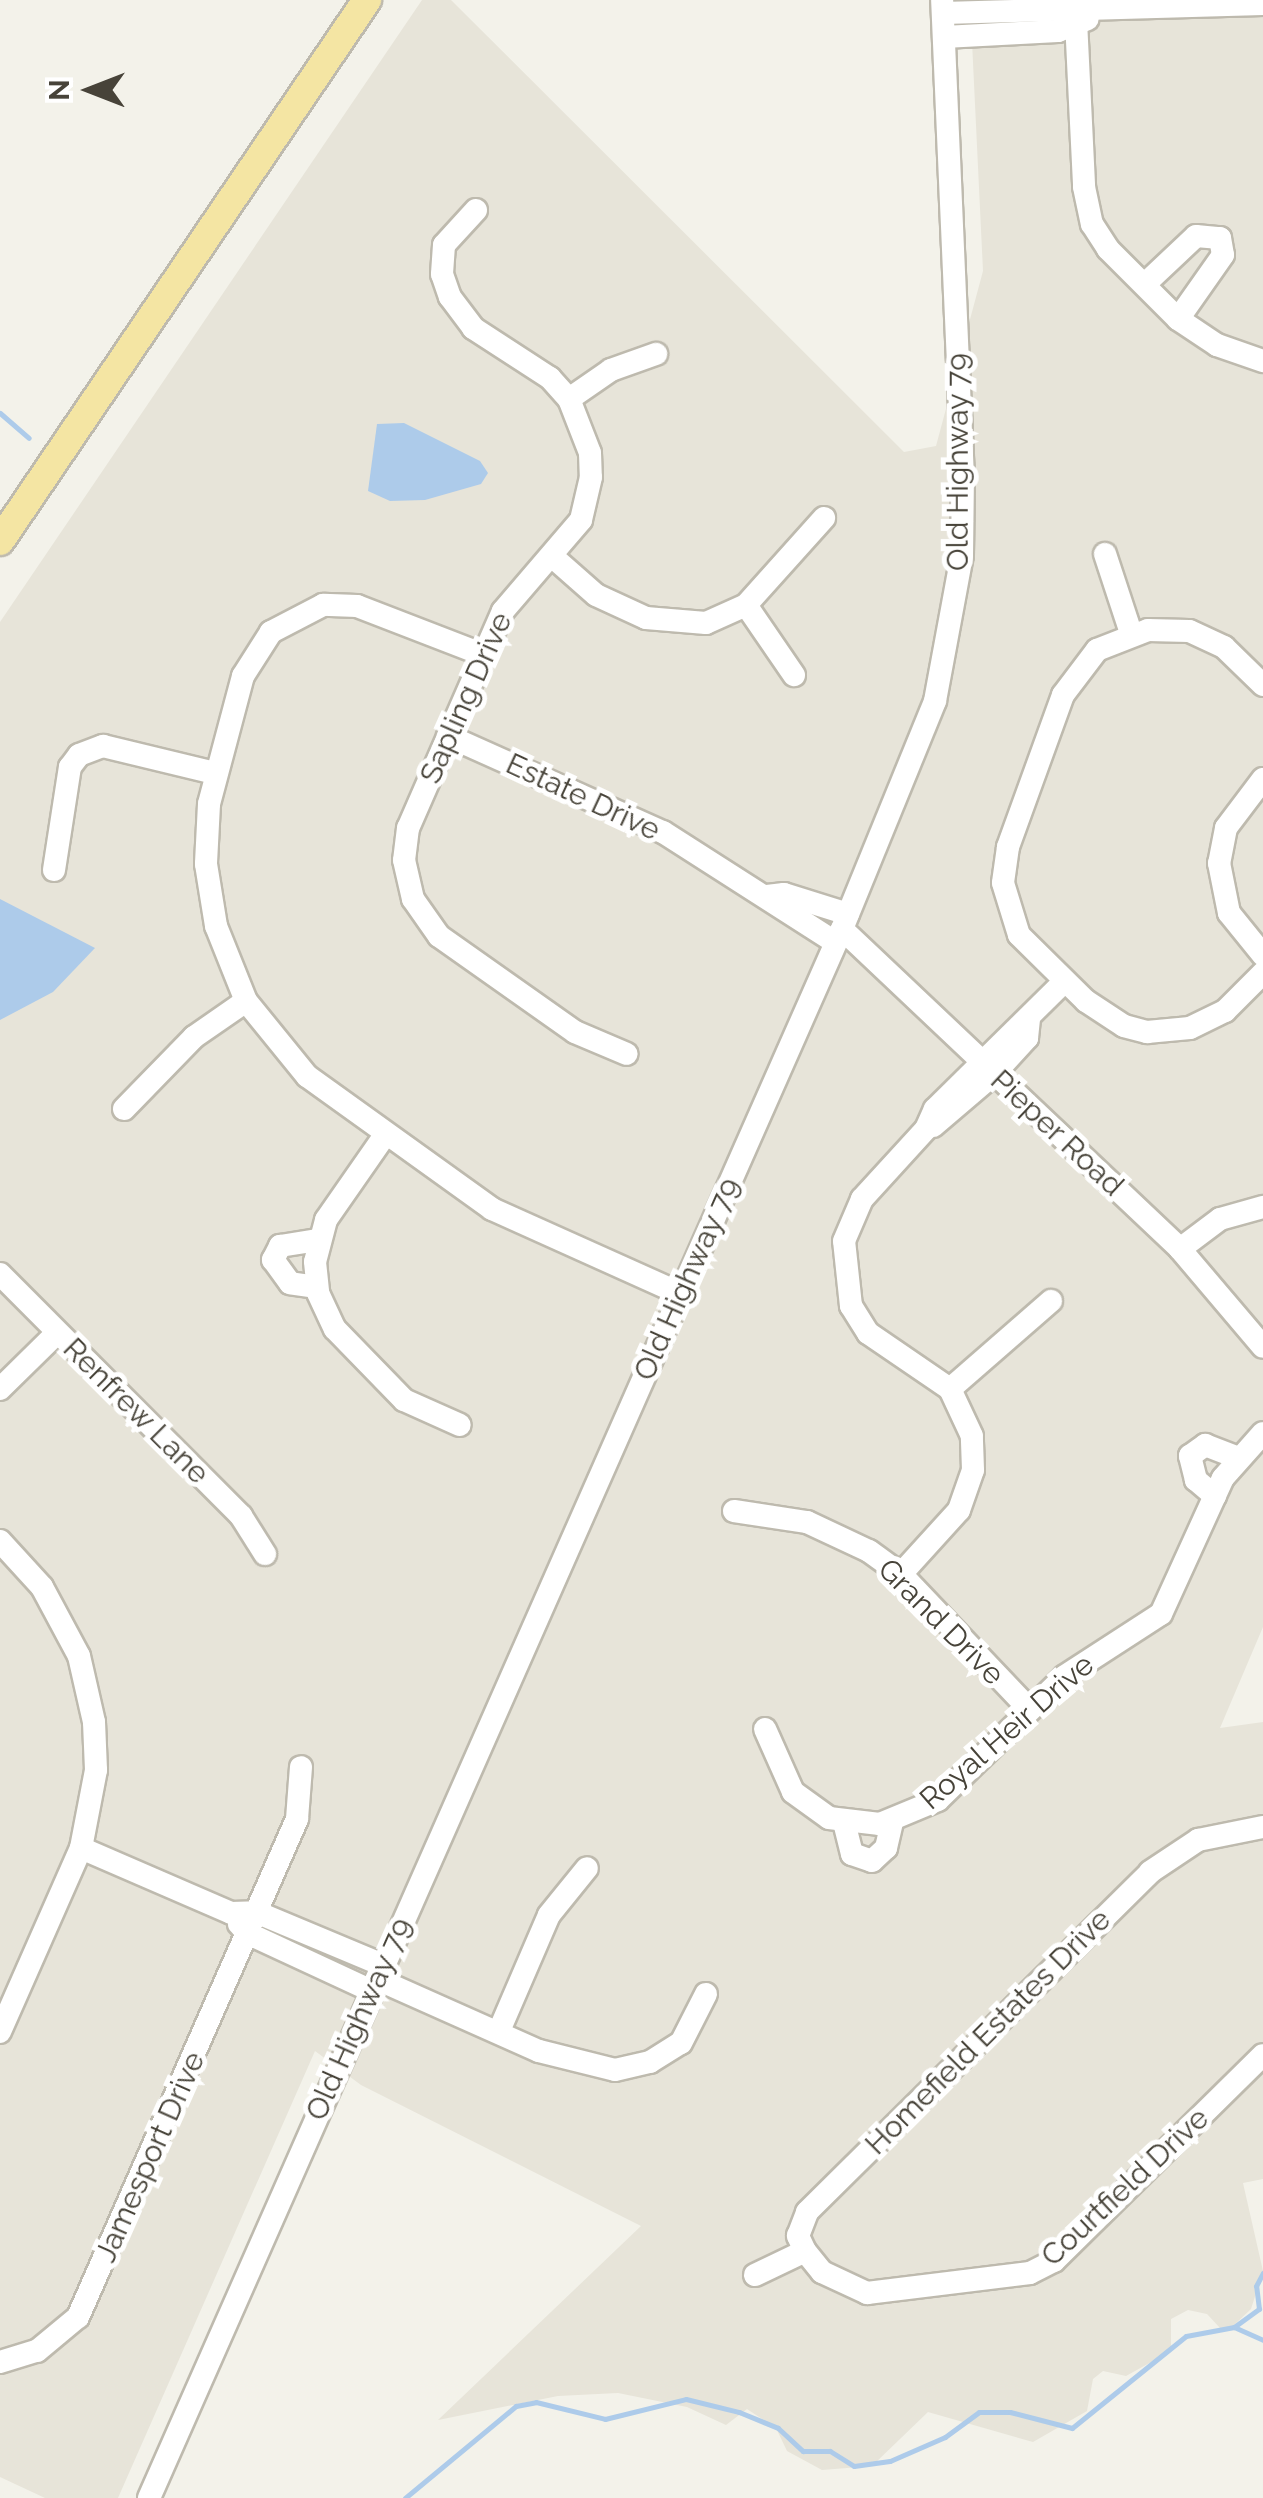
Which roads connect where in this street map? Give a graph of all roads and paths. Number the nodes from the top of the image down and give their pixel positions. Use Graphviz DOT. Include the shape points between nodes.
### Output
graph roads {
  1 [pos="367,0"];
  2 [pos="1263,4"];
  3 [pos="943,6"];
  4 [pos="1075,10"];
  5 [pos="944,38"];
  6 [pos="476,210"];
  7 [pos="1144,284"];
  8 [pos="1178,319"];
  9 [pos="656,354"];
  10 [pos="1263,361"];
  11 [pos="569,400"];
  12 [pos="824,518"];
  13 [pos="0,542"];
  14 [pos="1105,554"];
  15 [pos="554,558"];
  16 [pos="746,605"];
  17 [pos="1131,634"];
  18 [pos="484,655"];
  19 [pos="794,674"];
  20 [pos="1263,685"];
  21 [pos="448,736"];
  22 [pos="215,773"];
  23 [pos="1263,778"];
  24 [pos="54,870"];
  25 [pos="842,928"];
  26 [pos="1263,955"];
  27 [pos="1263,973"];
  28 [pos="1065,981"];
  29 [pos="246,1001"];
  30 [pos="627,1054"];
  31 [pos="987,1067"];
  32 [pos="124,1109"];
  33 [pos="386,1135"];
  34 [pos="1263,1208"];
  35 [pos="318,1240"];
  36 [pos="1180,1248"];
  37 [pos="0,1274"];
  38 [pos="316,1287"];
  39 [pos="681,1294"];
  40 [pos="1051,1302"];
  41 [pos="58,1333"];
  42 [pos="1263,1346"];
  43 [pos="950,1389"];
  44 [pos="0,1390"];
  45 [pos="460,1425"];
  46 [pos="1263,1433"];
  47 [pos="1237,1457"];
  48 [pos="1216,1496"];
  49 [pos="734,1510"];
  50 [pos="0,1541"];
  51 [pos="265,1554"];
  52 [pos="901,1574"];
  53 [pos="1029,1709"];
  54 [pos="765,1729"];
  55 [pos="300,1767"];
  56 [pos="892,1821"];
  57 [pos="844,1822"];
  58 [pos="1263,1827"];
  59 [pos="81,1848"];
  60 [pos="587,1868"];
  61 [pos="252,1923"];
  62 [pos="0,1968"];
  63 [pos="24,1978"];
  64 [pos="378,1978"];
  65 [pos="706,1994"];
  66 [pos="499,2031"];
  67 [pos="0,2032"];
  68 [pos="1263,2055"];
  69 [pos="804,2251"];
  70 [pos="755,2275"];
  71 [pos="0,2362"];
  72 [pos="149,2498"];
  1 -- 13 [label="main road"];
  2 -- 4 [label="street"];
  3 -- 4 [label="street"];
  3 -- 5 [label="street, Old Highway 79"];
  4 -- 5 [label="street"];
  4 -- 7 [label="street" via="1086,206 1108,249"];
  5 -- 25 [label="street, Old Highway 79" via="962,555 935,701"];
  6 -- 11 [label="street, Sapling Drive" via="444,245 442,274 450,297 472,328 550,378"];
  7 -- 8 [label="street"];
  7 -- 8 [label="street" via="1196,236 1220,238 1223,256"];
  8 -- 10 [label="street" via="1217,346"];
  9 -- 11 [label="street" via="611,370"];
  11 -- 15 [label="street, Sapling Drive" via="590,453 591,477 581,520"];
  12 -- 16 [label="street"];
  14 -- 17 [label="street"];
  15 -- 16 [label="street" via="596,595 661,622 706,623"];
  15 -- 18 [label="street, Sapling Drive" via="512,597"];
  16 -- 19 [label="street"];
  17 -- 20 [label="street" via="1159,628 1201,635"];
  17 -- 28 [label="street" via="1097,650 1063,695 1004,866 1012,921"];
  18 -- 21 [label="street, Sapling Drive"];
  18 -- 22 [label="street" via="357,606 304,612 271,632 251,658"];
  21 -- 25 [label="street, Estate Drive" via="642,821 767,896"];
  21 -- 30 [label="street, Sapling Drive" via="405,845 407,880 421,914 454,948 563,1024"];
  22 -- 24 [label="street" via="104,746 79,755 70,767"];
  22 -- 29 [label="street" via="207,877 216,926"];
  23 -- 26 [label="street" via="1226,828 1219,863 1230,914"];
  25 -- 31 [label="street, Pieper Road"];
  25 -- 39 [label="street, Old Highway 79"];
  27 -- 28 [label="street" via="1225,1011 1170,1032 1106,1018"];
  28 -- 31 [label="street" via="1029,1020 1013,1026"];
  29 -- 32 [label="street" via="206,1027"];
  29 -- 33 [label="street" via="307,1076"];
  31 -- 36 [label="street, Pieper Road"];
  31 -- 43 [label="street" via="934,1109 926,1129 852,1217 844,1276 868,1332"];
  33 -- 35 [label="street"];
  33 -- 39 [label="street" via="517,1223"];
  34 -- 36 [label="street" via="1220,1219"];
  35 -- 38 [label="street"];
  35 -- 38 [label="street" via="280,1246 272,1260 290,1283"];
  36 -- 42 [label="street, Pieper Road"];
  37 -- 41 [label="street, Renfrew Lane"];
  38 -- 45 [label="street" via="335,1329 404,1400"];
  39 -- 64 [label="street, Old Highway 79"];
  40 -- 43 [label="street"];
  41 -- 44 [label="street"];
  41 -- 51 [label="street, Renfrew Lane" via="241,1516"];
  43 -- 52 [label="street" via="972,1436 968,1488 960,1510"];
  46 -- 47 [label="street, Royal Heir Drive"];
  47 -- 48 [label="street, Royal Heir Drive"];
  47 -- 48 [label="street" via="1205,1446 1190,1456 1196,1480"];
  48 -- 53 [label="street, Royal Heir Drive" via="1162,1614 1082,1662"];
  49 -- 52 [label="street, Grand Drive" via="836,1532"];
  50 -- 59 [label="street" via="65,1623 89,1688 96,1770"];
  52 -- 53 [label="street, Grand Drive"];
  53 -- 56 [label="street, Royal Heir Drive" via="938,1800"];
  54 -- 57 [label="street, Royal Heir Drive" via="793,1792"];
  55 -- 61 [label="street, Jamesport Drive" via="297,1819"];
  56 -- 57 [label="street, Royal Heir Drive"];
  56 -- 57 [label="street, Royal Heir Drive" via="886,1848 872,1861 852,1854"];
  58 -- 69 [label="street, Homefield Estates Drive" via="1198,1840 1150,1872 807,2212 798,2236"];
  59 -- 61 [label="street"];
  59 -- 63 [label="street"];
  60 -- 66 [label="street" via="550,1915"];
  61 -- 64 [label="street"];
  61 -- 71 [label="street, Jamesport Drive" via="78,2317 37,2350"];
  62 -- 63 [label="street"];
  63 -- 67 [label="street"];
  64 -- 66 [label="street"];
  64 -- 72 [label="street, Old Highway 79"];
  65 -- 66 [label="street" via="681,2042 650,2062 615,2070 585,2066"];
  68 -- 69 [label="street, Courtfield Drive" via="1070,2246 1030,2273 867,2293 842,2286"];
  69 -- 70 [label="street"];
}
